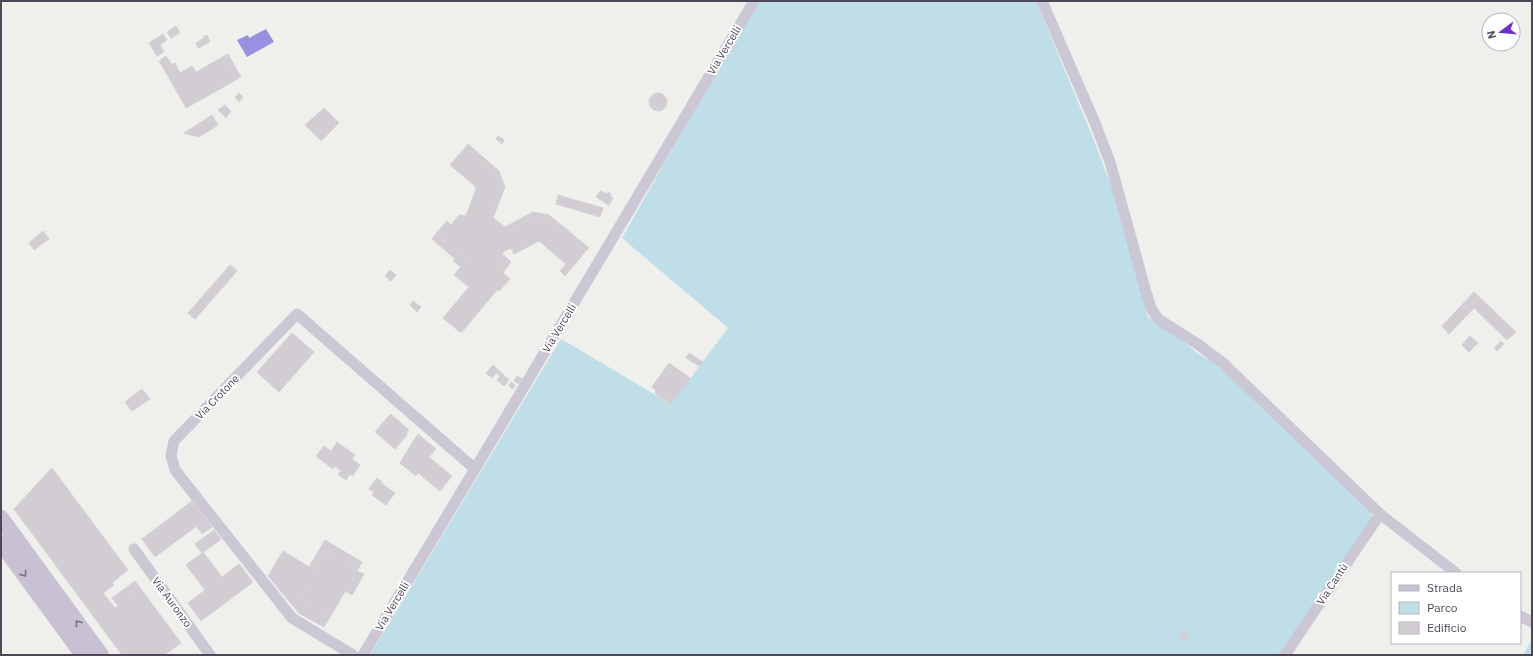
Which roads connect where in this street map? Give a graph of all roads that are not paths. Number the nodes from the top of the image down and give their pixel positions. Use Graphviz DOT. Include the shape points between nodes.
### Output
graph roads {
  1 [pos="754,1"];
  2 [pos="1042,1"];
  3 [pos="475,469"];
  4 [pos="1380,514"];
  5 [pos="1,518"];
  6 [pos="1,543"];
  7 [pos="134,549"];
  8 [pos="1455,572"];
  9 [pos="1521,616"];
  10 [pos="1532,622"];
  11 [pos="83,655"];
  12 [pos="100,655"];
  13 [pos="210,655"];
  14 [pos="353,655"];
  15 [pos="363,655"];
  16 [pos="1285,655"];
  1 -- 3 [label="street, Via Vercelli"];
  2 -- 4 [label="street" via="1110,162 1146,292 1158,319 1223,362"];
  3 -- 14 [label="street, Via Crotone" via="297,314 174,441 171,456 175,470 292,618"];
  3 -- 15 [label="street, Via Vercelli"];
  4 -- 8 [label="street"];
  4 -- 16 [label="street, Via Cantù"];
  12 -- 5 [label="main road, one-way"];
  6 -- 11 [label="main road, one-way"];
  7 -- 13 [label="street, Via Auronzo"];
  9 -- 10 [label="street"];
}
